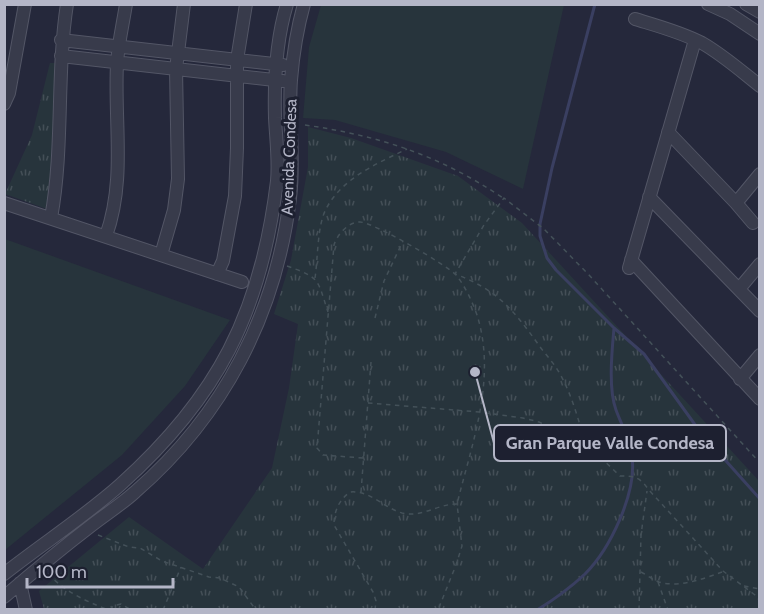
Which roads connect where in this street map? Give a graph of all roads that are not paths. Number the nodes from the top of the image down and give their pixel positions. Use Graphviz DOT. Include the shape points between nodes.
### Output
graph roads {
  1 [pos="26,4"];
  2 [pos="67,4"];
  3 [pos="126,4"];
  4 [pos="184,4"];
  5 [pos="246,4"];
  6 [pos="287,4"];
  7 [pos="304,4"];
  8 [pos="708,4"];
  9 [pos="747,4"];
  10 [pos="759,12"];
  11 [pos="635,19"];
  12 [pos="759,34"];
  13 [pos="61,40"];
  14 [pos="695,40"];
  15 [pos="120,46"];
  16 [pos="178,53"];
  17 [pos="61,56"];
  18 [pos="237,60"];
  19 [pos="117,62"];
  20 [pos="278,64"];
  21 [pos="293,66"];
  22 [pos="176,69"];
  23 [pos="237,76"];
  24 [pos="276,80"];
  25 [pos="291,81"];
  26 [pos="759,86"];
  27 [pos="4,105"];
  28 [pos="668,132"];
  29 [pos="759,174"];
  30 [pos="649,197"];
  31 [pos="4,203"];
  32 [pos="736,203"];
  33 [pos="51,218"];
  34 [pos="753,223"];
  35 [pos="106,236"];
  36 [pos="161,255"];
  37 [pos="759,264"];
  38 [pos="217,274"];
  39 [pos="242,282"];
  40 [pos="739,289"];
  41 [pos="759,311"];
  42 [pos="759,355"];
  43 [pos="740,379"];
  44 [pos="759,399"];
  45 [pos="4,574"];
  46 [pos="20,583"];
  47 [pos="4,597"];
  48 [pos="27,609"];
  1 -- 27 [label="street"];
  2 -- 13 [label="street"];
  3 -- 15 [label="street"];
  4 -- 16 [label="street"];
  5 -- 18 [label="street"];
  6 -- 20 [label="street, Avenida Condesa"];
  7 -- 21 [label="street, Avenida Condesa"];
  8 -- 12 [label="street"];
  9 -- 10 [label="street"];
  11 -- 14 [label="street"];
  13 -- 15 [label="street"];
  13 -- 17 [label="street"];
  14 -- 26 [label="street" via="723,56"];
  14 -- 28 [label="street"];
  15 -- 16 [label="street"];
  15 -- 19 [label="street"];
  16 -- 18 [label="street"];
  16 -- 22 [label="street"];
  17 -- 19 [label="street"];
  17 -- 33 [label="street" via="58,166"];
  18 -- 20 [label="street"];
  18 -- 23 [label="street"];
  19 -- 22 [label="street"];
  19 -- 35 [label="street" via="119,161 117,192"];
  20 -- 21 [label="street"];
  20 -- 24 [label="street, Avenida Condesa"];
  21 -- 25 [label="street, Avenida Condesa"];
  22 -- 23 [label="street"];
  22 -- 36 [label="street" via="178,179"];
  23 -- 24 [label="street"];
  23 -- 38 [label="street" via="235,196"];
  24 -- 25 [label="street"];
  24 -- 45 [label="street, Avenida Condesa" via="277,178 268,238 254,294 233,343 188,416 163,443 118,486"];
  25 -- 46 [label="street, Avenida Condesa" via="289,207 270,296 250,341 202,424 171,458 135,492"];
  28 -- 30 [label="street"];
  28 -- 32 [label="street"];
  29 -- 32 [label="street"];
  30 -- 40 [label="street"];
  30 -- 43 [label="street" via="630,264"];
  31 -- 33 [label="street"];
  32 -- 34 [label="street"];
  33 -- 35 [label="street"];
  35 -- 36 [label="street"];
  36 -- 38 [label="street"];
  37 -- 40 [label="street"];
  38 -- 39 [label="street"];
  40 -- 41 [label="street"];
  42 -- 43 [label="street"];
  43 -- 44 [label="street"];
  46 -- 47 [label="street, Avenida Condesa"];
  46 -- 48 [label="street"];
}
